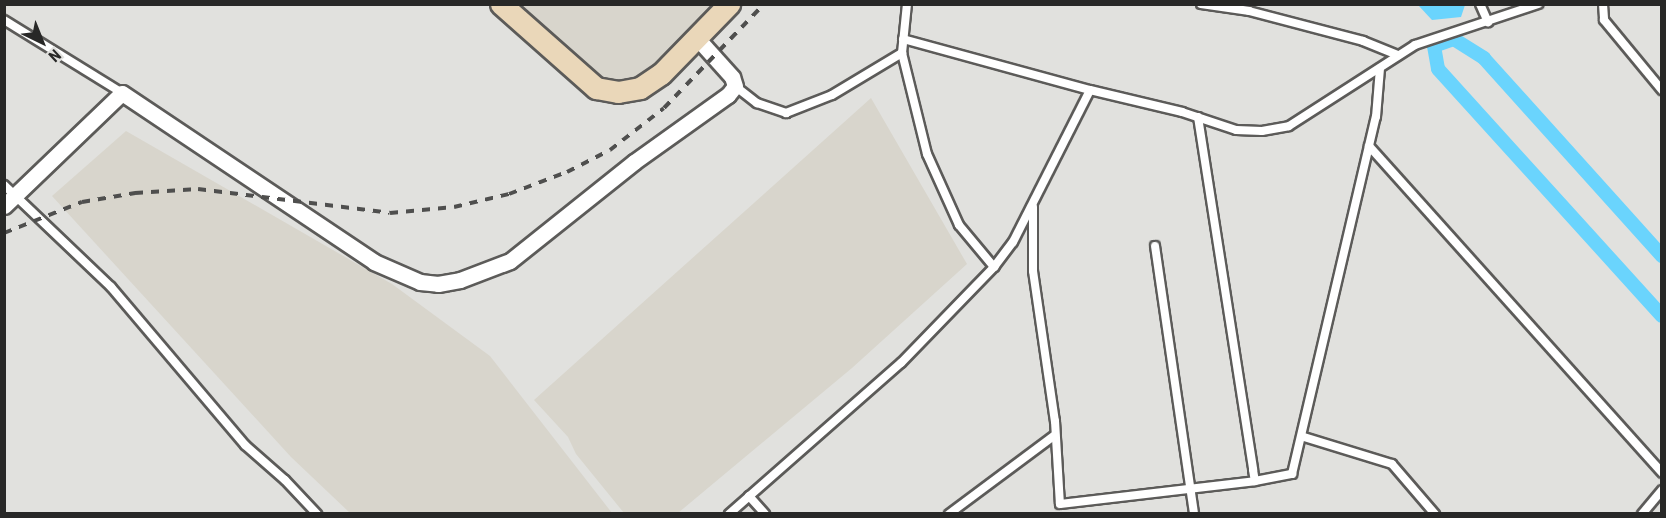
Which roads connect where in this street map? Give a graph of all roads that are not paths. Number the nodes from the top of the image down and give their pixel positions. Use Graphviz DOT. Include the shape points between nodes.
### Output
graph roads {
  1 [pos="501,4"];
  2 [pos="729,4"];
  3 [pos="907,4"];
  4 [pos="1201,4"];
  5 [pos="1480,4"];
  6 [pos="1538,4"];
  7 [pos="1604,4"];
  8 [pos="4,20"];
  9 [pos="1488,22"];
  10 [pos="698,38"];
  11 [pos="903,39"];
  12 [pos="902,53"];
  13 [pos="1398,55"];
  14 [pos="1380,68"];
  15 [pos="735,86"];
  16 [pos="1090,90"];
  17 [pos="1662,90"];
  18 [pos="122,93"];
  19 [pos="1198,117"];
  20 [pos="1369,146"];
  21 [pos="8,196"];
  22 [pos="1033,202"];
  23 [pos="1155,246"];
  24 [pos="994,267"];
  25 [pos="1055,435"];
  26 [pos="1304,437"];
  27 [pos="1662,473"];
  28 [pos="1255,481"];
  29 [pos="1190,489"];
  30 [pos="1662,490"];
  31 [pos="749,496"];
  32 [pos="317,513"];
  33 [pos="729,513"];
  34 [pos="765,513"];
  35 [pos="949,513"];
  36 [pos="1194,513"];
  37 [pos="1435,513"];
  38 [pos="1642,513"];
  1 -- 10 [label="street" via="596,88 618,92 640,88 661,74"];
  2 -- 10 [label="street"];
  3 -- 11 [label="lane"];
  4 -- 13 [label="lane" via="1249,10 1363,41"];
  5 -- 9 [label="lane"];
  6 -- 9 [label="lane"];
  7 -- 17 [label="lane" via="1604,20"];
  8 -- 18 [label="lane"];
  9 -- 13 [label="lane" via="1415,45"];
  10 -- 15 [label="street" via="732,77"];
  11 -- 12 [label="lane"];
  11 -- 16 [label="lane"];
  12 -- 15 [label="lane" via="832,95 786,113 757,103"];
  12 -- 24 [label="lane" via="927,154 959,225"];
  13 -- 14 [label="lane"];
  14 -- 19 [label="lane" via="1289,126 1236,130"];
  14 -- 20 [label="lane"];
  15 -- 18 [label="street" via="510,261 480,275 438,284 398,275 374,262"];
  16 -- 19 [label="lane"];
  16 -- 22 [label="lane"];
  18 -- 21 [label="street"];
  19 -- 28 [label="lane"];
  20 -- 26 [label="lane" via="1318,354"];
  20 -- 27 [label="lane"];
  21 -- 32 [label="lane" via="111,287 245,445"];
  22 -- 24 [label="lane" via="1013,242"];
  22 -- 25 [label="lane" via="1034,270"];
  23 -- 29 [label="lane"];
  24 -- 31 [label="lane" via="901,363"];
  25 -- 29 [label="lane" via="1060,504"];
  25 -- 35 [label="lane"];
  26 -- 28 [label="lane" via="1292,474"];
  26 -- 37 [label="lane" via="1392,465"];
  28 -- 29 [label="lane"];
  29 -- 36 [label="lane"];
  30 -- 38 [label="lane"];
  31 -- 33 [label="lane"];
  31 -- 34 [label="lane"];
}
